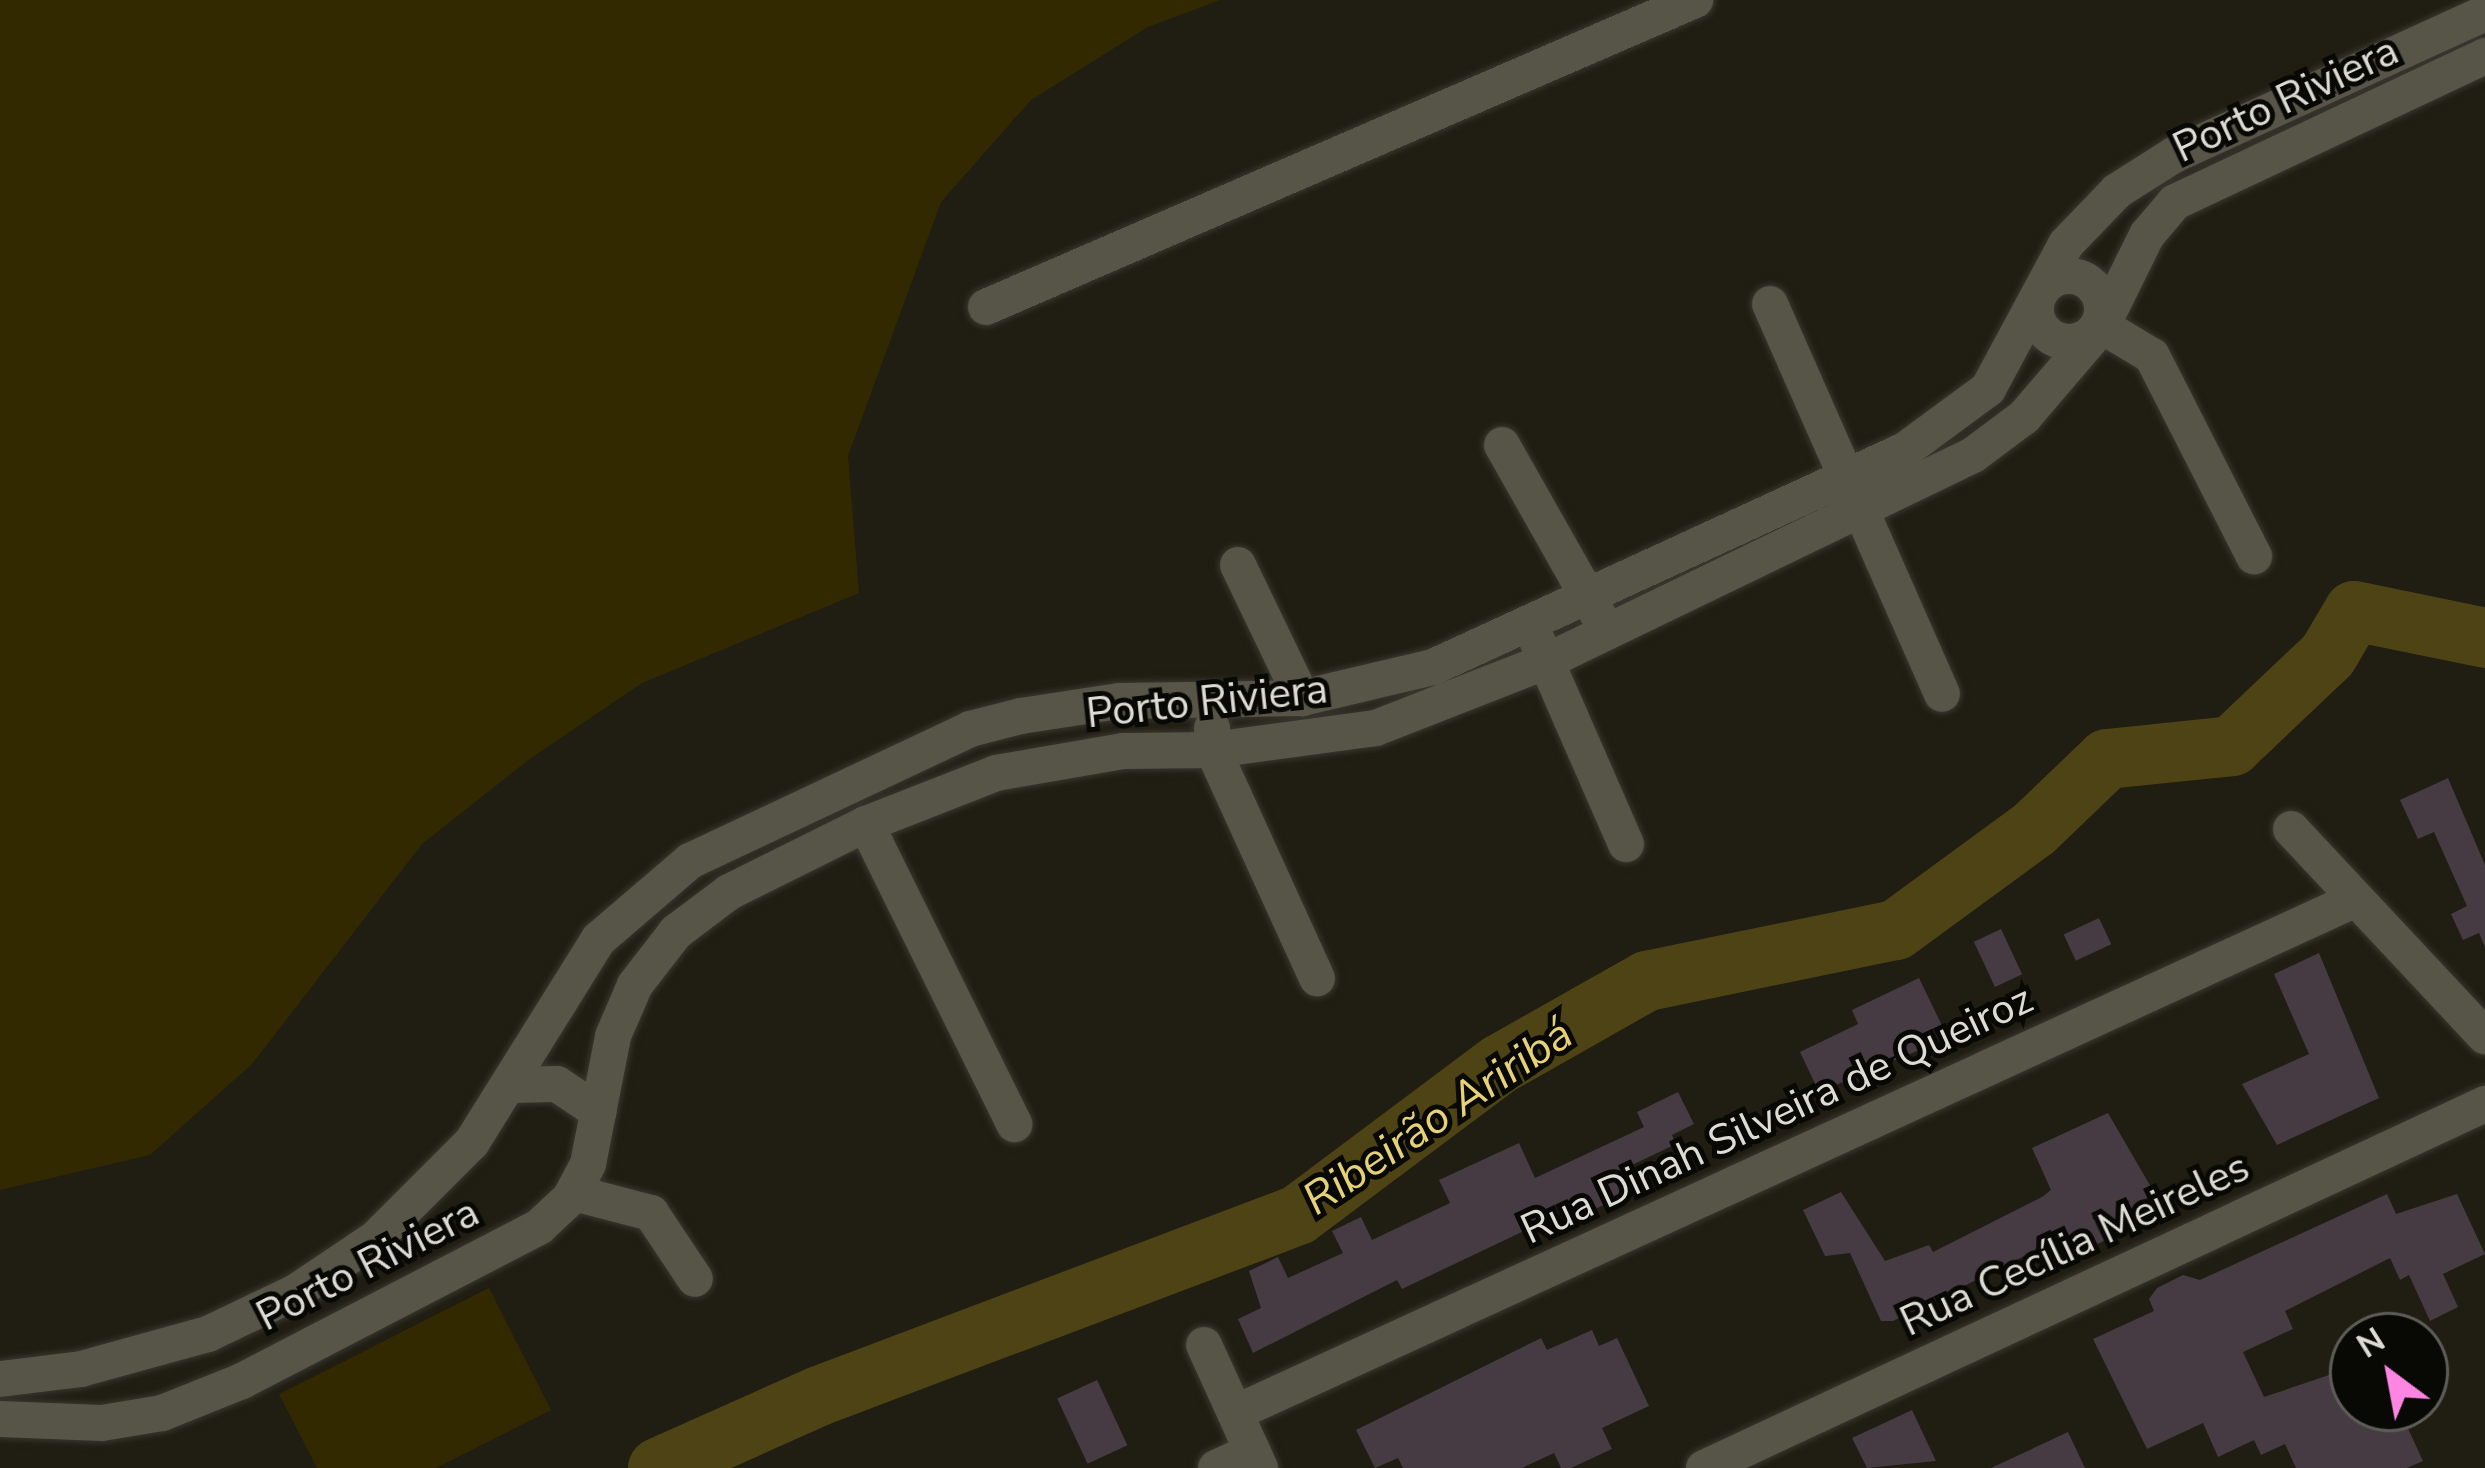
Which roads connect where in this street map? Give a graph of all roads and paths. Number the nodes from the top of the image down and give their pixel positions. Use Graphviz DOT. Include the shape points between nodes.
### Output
graph roads {
  1 [pos="1695,0"];
  2 [pos="2485,14"];
  3 [pos="2485,56"];
  4 [pos="2315,91"];
  5 [pos="2331,126"];
  6 [pos="2035,294"];
  7 [pos="1770,304"];
  8 [pos="986,307"];
  9 [pos="2102,326"];
  10 [pos="1502,446"];
  11 [pos="1851,475"];
  12 [pos="1857,512"];
  13 [pos="2254,556"];
  14 [pos="1238,565"];
  15 [pos="1589,597"];
  16 [pos="1529,624"];
  17 [pos="1606,631"];
  18 [pos="1547,661"];
  19 [pos="1942,694"];
  20 [pos="1302,698"];
  21 [pos="1211,700"];
  22 [pos="1213,750"];
  23 [pos="866,824"];
  24 [pos="2290,829"];
  25 [pos="1625,844"];
  26 [pos="2356,899"];
  27 [pos="1317,978"];
  28 [pos="2485,1036"];
  29 [pos="510,1085"];
  30 [pos="2485,1105"];
  31 [pos="598,1112"];
  32 [pos="1014,1124"];
  33 [pos="574,1193"];
  34 [pos="695,1279"];
  35 [pos="1204,1346"];
  36 [pos="144,1354"];
  37 [pos="80,1369"];
  38 [pos="0,1379"];
  39 [pos="162,1413"];
  40 [pos="1235,1413"];
  41 [pos="0,1419"];
  42 [pos="78,1424"];
  43 [pos="1256,1460"];
  44 [pos="1216,1468"];
  45 [pos="1703,1468"];
  1 -- 8 [label="street"];
  2 -- 4 [label="street, Porto Riviera"];
  3 -- 5 [label="street, Porto Riviera"];
  4 -- 5 [label="street"];
  4 -- 6 [label="street, Porto Riviera" via="2131,181 2066,244"];
  5 -- 9 [label="street, Porto Riviera" via="2175,202 2146,235"];
  6 -- 9 [label="street" via="2037,321 2052,336 2070,343"];
  6 -- 11 [label="street, Porto Riviera" via="1988,389 1936,434"];
  7 -- 11 [label="street"];
  9 -- 12 [label="street, Porto Riviera" via="1997,438"];
  9 -- 13 [label="street" via="2152,356"];
  10 -- 15 [label="street"];
  11 -- 12 [label="street"];
  11 -- 15 [label="street, Porto Riviera"];
  12 -- 17 [label="street, Porto Riviera"];
  12 -- 19 [label="street"];
  14 -- 20 [label="street"];
  15 -- 16 [label="street, Porto Riviera"];
  15 -- 17 [label="street"];
  16 -- 18 [label="street"];
  16 -- 20 [label="street, Porto Riviera" via="1398,679"];
  17 -- 18 [label="street, Porto Riviera"];
  18 -- 22 [label="street, Porto Riviera" via="1376,728"];
  18 -- 25 [label="street"];
  20 -- 21 [label="street, Porto Riviera"];
  21 -- 22 [label="street"];
  21 -- 29 [label="street, Porto Riviera" via="1073,706 970,729 690,861 599,939"];
  22 -- 23 [label="street, Porto Riviera" via="1124,751 996,773"];
  22 -- 27 [label="street"];
  23 -- 31 [label="street, Porto Riviera" via="729,892 676,932 622,1010"];
  23 -- 32 [label="street"];
  24 -- 26 [label="street"];
  26 -- 28 [label="street"];
  26 -- 40 [label="street, Rua Dinah Silveira de Queiroz"];
  29 -- 31 [label="street" via="557,1084"];
  29 -- 36 [label="street, Porto Riviera" via="442,1177 356,1253 253,1315"];
  30 -- 45 [label="street, Rua Cecília Meireles"];
  31 -- 33 [label="street, Porto Riviera"];
  33 -- 34 [label="street" via="650,1213"];
  33 -- 39 [label="street, Porto Riviera" via="539,1227 242,1381"];
  35 -- 40 [label="street"];
  36 -- 37 [label="street, Porto Riviera"];
  36 -- 39 [label="street" via="144,1380"];
  37 -- 38 [label="street, Porto Riviera"];
  37 -- 42 [label="street" via="90,1392"];
  39 -- 42 [label="street, Porto Riviera"];
  40 -- 43 [label="street"];
  41 -- 42 [label="street, Porto Riviera"];
  43 -- 44 [label="street"];
}
